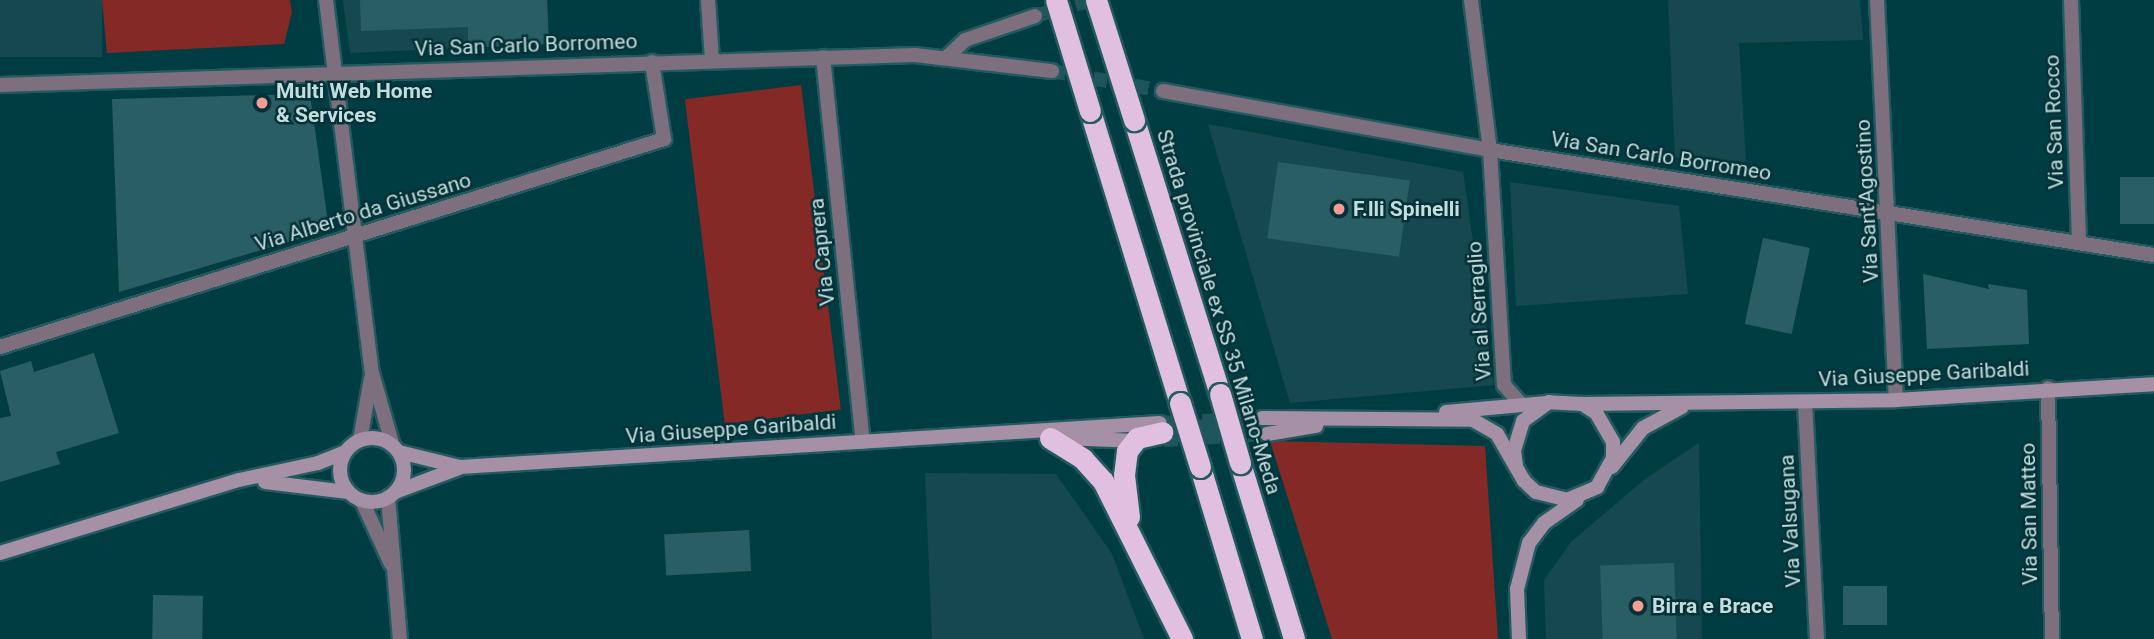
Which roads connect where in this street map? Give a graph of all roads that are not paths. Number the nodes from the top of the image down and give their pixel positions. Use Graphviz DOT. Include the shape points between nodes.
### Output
graph roads {
  1 [pos="326,0"];
  2 [pos="708,0"];
  3 [pos="1056,0"];
  4 [pos="1096,0"];
  5 [pos="1472,0"];
  6 [pos="1877,0"];
  7 [pos="2071,0"];
  8 [pos="1035,16"];
  9 [pos="948,56"];
  10 [pos="823,57"];
  11 [pos="712,60"];
  12 [pos="652,62"];
  13 [pos="337,71"];
  14 [pos="1052,71"];
  15 [pos="0,85"];
  16 [pos="1163,91"];
  17 [pos="1490,150"];
  18 [pos="1890,214"];
  19 [pos="355,237"];
  20 [pos="2079,243"];
  21 [pos="2154,255"];
  22 [pos="0,347"];
  23 [pos="372,373"];
  24 [pos="2154,384"];
  25 [pos="2048,388"];
  26 [pos="1896,400"];
  27 [pos="1549,402"];
  28 [pos="1805,402"];
  29 [pos="1697,403"];
  30 [pos="1521,404"];
  31 [pos="1582,404"];
  32 [pos="1427,416"];
  33 [pos="1262,418"];
  34 [pos="1352,420"];
  35 [pos="1162,431"];
  36 [pos="1267,434"];
  37 [pos="1004,436"];
  38 [pos="1050,438"];
  39 [pos="360,440"];
  40 [pos="1133,441"];
  41 [pos="863,442"];
  42 [pos="396,449"];
  43 [pos="345,452"];
  44 [pos="1517,466"];
  45 [pos="460,467"];
  46 [pos="1607,474"];
  47 [pos="239,480"];
  48 [pos="348,492"];
  49 [pos="392,495"];
  50 [pos="1583,496"];
  51 [pos="362,500"];
  52 [pos="1131,530"];
  53 [pos="0,552"];
  54 [pos="394,569"];
  55 [pos="400,639"];
  56 [pos="1182,639"];
  57 [pos="1252,639"];
  58 [pos="1294,639"];
  59 [pos="1519,639"];
  60 [pos="1817,639"];
  61 [pos="2052,639"];
  1 -- 13 [label="street"];
  2 -- 11 [label="street"];
  3 -- 57 [label="highway, bridge"];
  4 -- 58 [label="highway, Strada provinciale ex SS 35 Milano-Meda, bridge"];
  5 -- 17 [label="street, Via al Serraglio"];
  6 -- 18 [label="street, Via Sant'Agostino"];
  7 -- 20 [label="street, Via San Rocco"];
  8 -- 9 [label="street" via="965,40"];
  9 -- 10 [label="street, Via San Carlo Borromeo"];
  9 -- 14 [label="street, Via San Carlo Borromeo"];
  10 -- 11 [label="street, Via San Carlo Borromeo"];
  10 -- 41 [label="street, Via Caprera"];
  11 -- 12 [label="street, Via San Carlo Borromeo"];
  12 -- 13 [label="street, Via San Carlo Borromeo"];
  12 -- 19 [label="street, Via Alberto da Giussano" via="664,139"];
  13 -- 15 [label="street, Via San Carlo Borromeo"];
  13 -- 19 [label="street"];
  16 -- 17 [label="street, Via San Carlo Borromeo"];
  17 -- 18 [label="street, Via San Carlo Borromeo"];
  17 -- 30 [label="street, Via al Serraglio" via="1504,385"];
  18 -- 20 [label="street, Via San Carlo Borromeo"];
  18 -- 26 [label="street, Via Sant'Agostino"];
  19 -- 22 [label="street, Via Alberto da Giussano"];
  19 -- 23 [label="street"];
  20 -- 21 [label="street, Via San Carlo Borromeo"];
  23 -- 39 [label="street"];
  23 -- 42 [label="street"];
  24 -- 25 [label="street, Via Giuseppe Garibaldi"];
  25 -- 26 [label="street, Via Giuseppe Garibaldi"];
  25 -- 61 [label="street, Via San Matteo"];
  26 -- 28 [label="street, Via Giuseppe Garibaldi"];
  27 -- 30 [label="street"];
  27 -- 31 [label="street"];
  27 -- 44 [label="street" via="1524,421 1514,451"];
  28 -- 29 [label="street, Via Giuseppe Garibaldi"];
  28 -- 60 [label="street, Via Valsugana"];
  29 -- 31 [label="street, Via Giuseppe Garibaldi"];
  29 -- 46 [label="street" via="1643,428"];
  30 -- 32 [label="street"];
  31 -- 46 [label="street" via="1607,426 1613,458"];
  32 -- 34 [label="street"];
  32 -- 44 [label="street" via="1487,425"];
  33 -- 34 [label="street"];
  34 -- 36 [label="street"];
  35 -- 37 [label="street, Via Giuseppe Garibaldi"];
  35 -- 40 [label="highway"];
  37 -- 38 [label="street, Via Giuseppe Garibaldi"];
  37 -- 41 [label="street, Via Giuseppe Garibaldi"];
  38 -- 40 [label="street, Via Giuseppe Garibaldi"];
  38 -- 52 [label="highway" via="1094,469"];
  39 -- 42 [label="street" via="377,438"];
  39 -- 43 [label="street"];
  40 -- 52 [label="highway" via="1124,475"];
  41 -- 45 [label="street, Via Giuseppe Garibaldi"];
  42 -- 45 [label="street, Via Giuseppe Garibaldi"];
  42 -- 49 [label="street" via="404,473"];
  43 -- 47 [label="street" via="305,467"];
  43 -- 48 [label="street" via="340,473"];
  44 -- 50 [label="street" via="1524,481 1551,499"];
  45 -- 49 [label="street, Via Giuseppe Garibaldi"];
  46 -- 50 [label="street"];
  47 -- 48 [label="street"];
  47 -- 53 [label="street"];
  48 -- 51 [label="street"];
  49 -- 51 [label="street"];
  49 -- 54 [label="street"];
  50 -- 59 [label="street" via="1544,523 1529,543 1517,589"];
  51 -- 54 [label="street"];
  52 -- 56 [label="highway"];
  54 -- 55 [label="street"];
}
